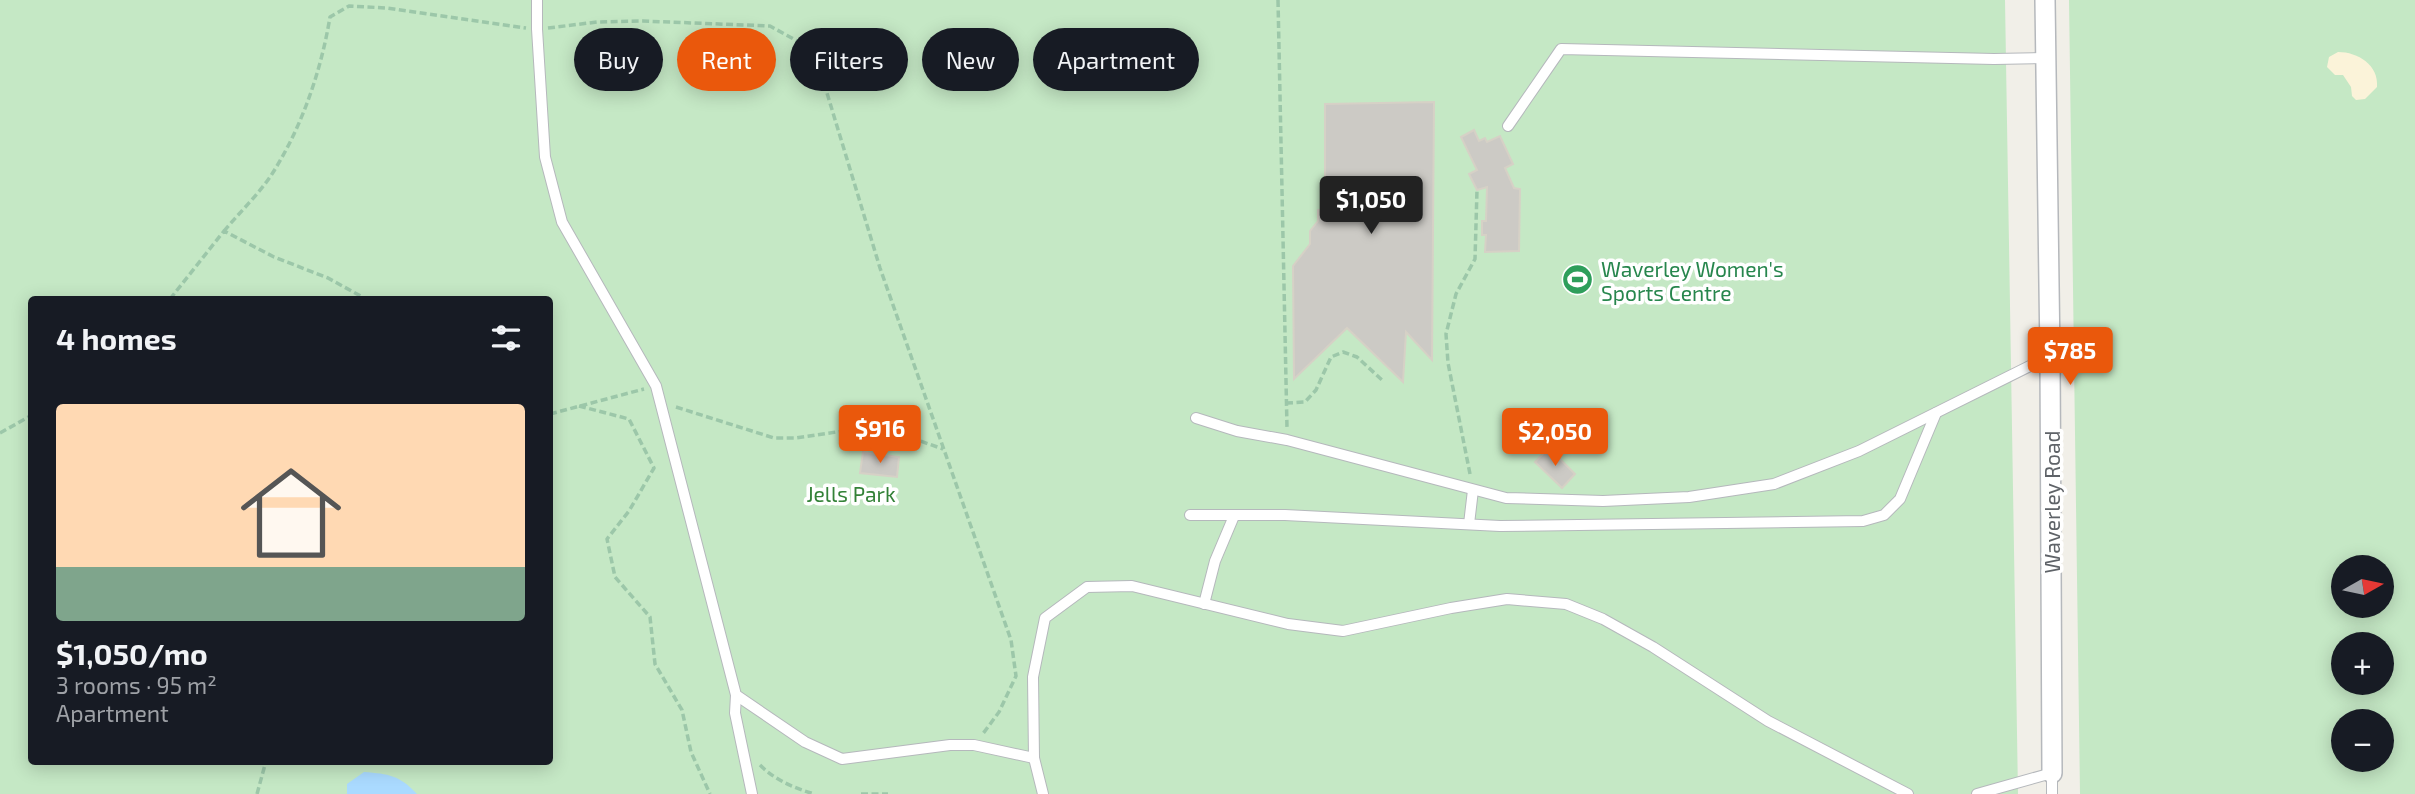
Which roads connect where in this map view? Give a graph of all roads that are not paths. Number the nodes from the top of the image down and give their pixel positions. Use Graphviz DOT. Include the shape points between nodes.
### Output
graph roads {
  1 [pos="537,0"];
  2 [pos="2045,0"];
  3 [pos="2045,58"];
  4 [pos="1508,126"];
  5 [pos="2050,356"];
  6 [pos="1936,412"];
  7 [pos="1196,418"];
  8 [pos="1473,489"];
  9 [pos="1190,515"];
  10 [pos="1234,516"];
  11 [pos="1469,524"];
  12 [pos="1204,604"];
  13 [pos="736,695"];
  14 [pos="1034,758"];
  15 [pos="2052,773"];
  16 [pos="752,794"];
  17 [pos="1043,794"];
  18 [pos="1908,794"];
  19 [pos="1977,794"];
  20 [pos="2052,794"];
  1 -- 13 [label="lane" via="545,158 562,222 656,386"];
  2 -- 3 [label="street, Waverley Road"];
  3 -- 4 [label="lane" via="1561,49"];
  3 -- 5 [label="street, Waverley Road"];
  5 -- 6 [label="lane"];
  5 -- 15 [label="street, Waverley Road"];
  6 -- 8 [label="lane" via="1859,451 1774,484 1689,497 1603,501 1506,498"];
  6 -- 11 [label="lane" via="1900,499 1884,514 1863,521"];
  7 -- 8 [label="lane"];
  8 -- 11 [label="lane"];
  9 -- 10 [label="lane"];
  10 -- 11 [label="lane" via="1285,514"];
  10 -- 12 [label="lane"];
  12 -- 14 [label="lane" via="1132,586 1087,587 1045,618 1033,677"];
  12 -- 18 [label="lane" via="1288,624 1343,631 1507,599 1566,604 1643,641 1768,721"];
  13 -- 14 [label="lane" via="805,742 842,759 950,744"];
  13 -- 16 [label="lane"];
  14 -- 17 [label="lane"];
  15 -- 19 [label="lane"];
  15 -- 20 [label="lane, Waverley Road"];
}
